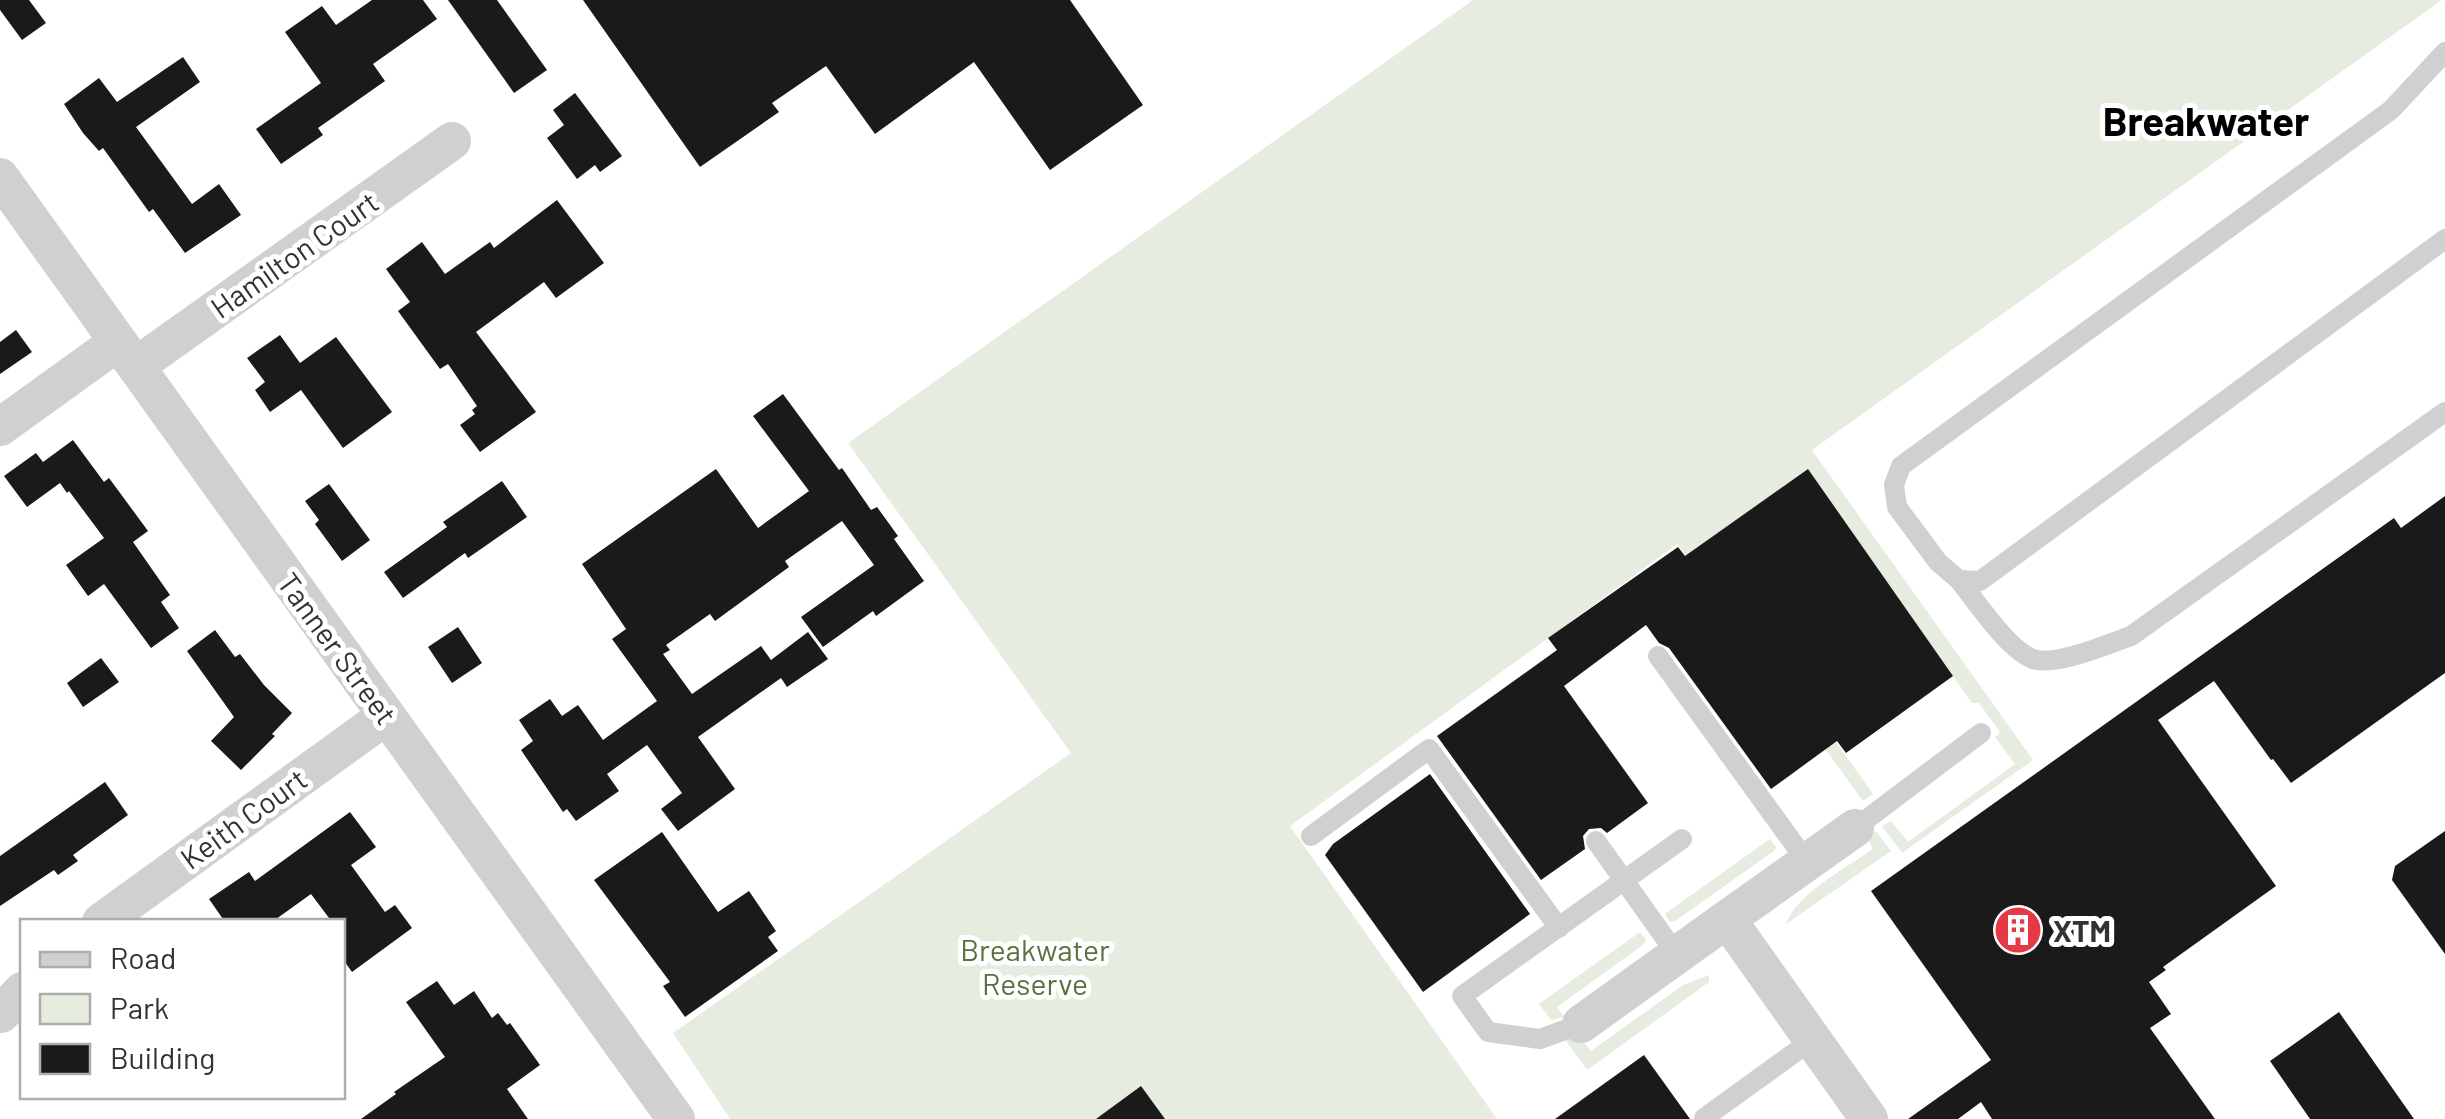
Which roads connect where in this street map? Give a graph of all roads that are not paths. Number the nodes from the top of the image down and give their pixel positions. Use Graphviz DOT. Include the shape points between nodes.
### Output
graph roads {
  1 [pos="2445,52"];
  2 [pos="452,141"];
  3 [pos="0,178"];
  4 [pos="2445,239"];
  5 [pos="127,354"];
  6 [pos="2445,412"];
  7 [pos="0,427"];
  8 [pos="1958,580"];
  9 [pos="1658,656"];
  10 [pos="386,716"];
  11 [pos="1981,733"];
  12 [pos="1855,828"];
  13 [pos="1311,836"];
  14 [pos="1596,840"];
  15 [pos="1682,840"];
  16 [pos="1807,862"];
  17 [pos="1625,882"];
  18 [pos="104,919"];
  19 [pos="1727,919"];
  20 [pos="1559,928"];
  21 [pos="1677,955"];
  22 [pos="20,992"];
  23 [pos="1,1014"];
  24 [pos="1581,1024"];
  25 [pos="1812,1040"];
  26 [pos="1704,1118"];
  27 [pos="676,1119"];
  28 [pos="1869,1119"];
  1 -- 8 [label="lane" via="2391,110 1900,466 1894,485 1898,507"];
  2 -- 5 [label="street, Hamilton Court"];
  3 -- 5 [label="street, Tanner Street"];
  4 -- 8 [label="lane" via="1980,581"];
  5 -- 7 [label="street, Hamilton Court"];
  5 -- 10 [label="street, Tanner Street"];
  6 -- 8 [label="lane" via="2131,636 2071,657 2036,661 2014,648"];
  9 -- 16 [label="lane"];
  10 -- 18 [label="street, Keith Court"];
  10 -- 27 [label="street, Tanner Street"];
  11 -- 12 [label="lane"];
  12 -- 16 [label="street"];
  13 -- 20 [label="lane" via="1429,749"];
  14 -- 17 [label="lane"];
  15 -- 17 [label="lane"];
  16 -- 19 [label="street"];
  17 -- 20 [label="lane"];
  17 -- 21 [label="lane"];
  19 -- 21 [label="street"];
  19 -- 25 [label="street"];
  20 -- 24 [label="lane" via="1462,996 1488,1032 1540,1040"];
  21 -- 24 [label="street"];
  22 -- 23 [label="street"];
  25 -- 26 [label="lane"];
  25 -- 28 [label="street"];
}
